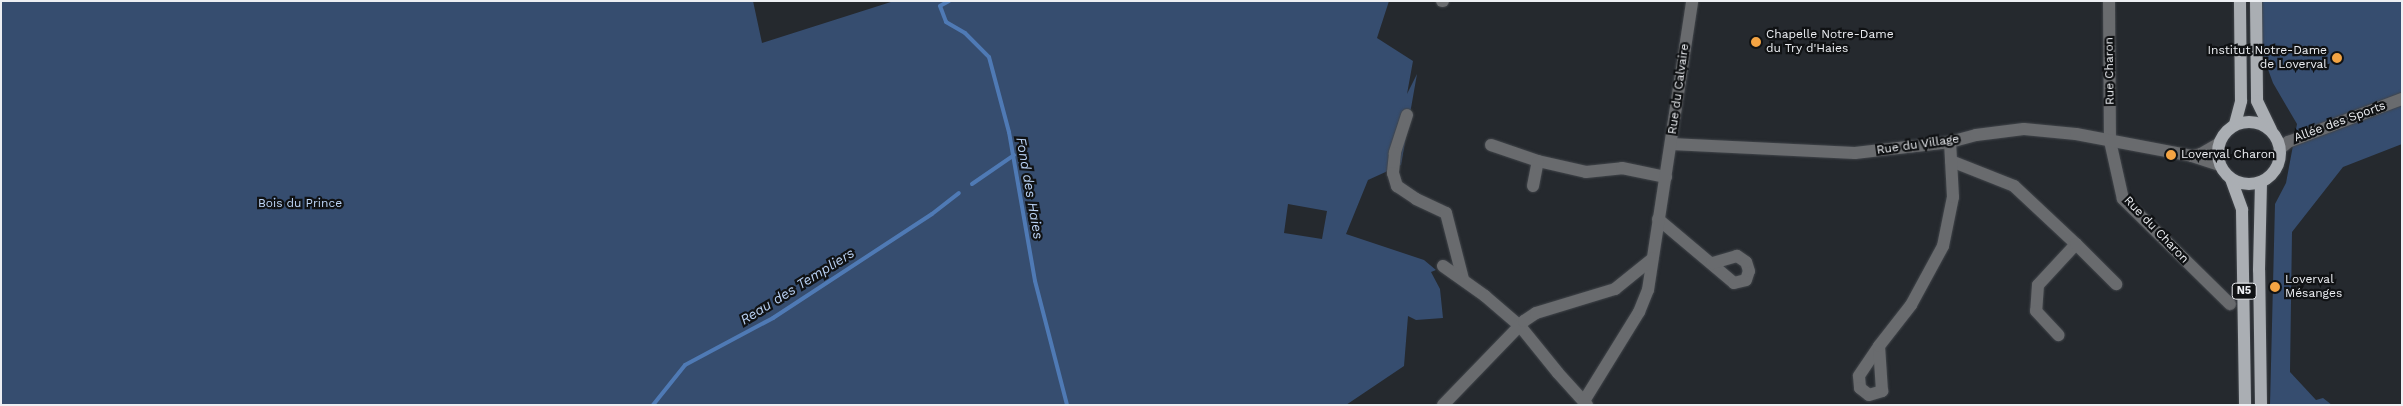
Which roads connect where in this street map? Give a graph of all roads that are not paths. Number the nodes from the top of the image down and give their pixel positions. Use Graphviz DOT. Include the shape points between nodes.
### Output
graph roads {
  1 [pos="1692,1"];
  2 [pos="2109,1"];
  3 [pos="2240,1"];
  4 [pos="2256,1"];
  5 [pos="2402,99"];
  6 [pos="1407,115"];
  7 [pos="2236,124"];
  8 [pos="2274,134"];
  9 [pos="2110,141"];
  10 [pos="1950,142"];
  11 [pos="1671,144"];
  12 [pos="2218,144"];
  13 [pos="1490,145"];
  14 [pos="2280,149"];
  15 [pos="2192,156"];
  16 [pos="1538,161"];
  17 [pos="1951,161"];
  18 [pos="2220,165"];
  19 [pos="1666,177"];
  20 [pos="2231,179"];
  21 [pos="2261,182"];
  22 [pos="1533,186"];
  23 [pos="1658,219"];
  24 [pos="2076,244"];
  25 [pos="1652,259"];
  26 [pos="1712,263"];
  27 [pos="1444,266"];
  28 [pos="1463,279"];
  29 [pos="2116,284"];
  30 [pos="2230,304"];
  31 [pos="1520,326"];
  32 [pos="2058,335"];
  33 [pos="1879,346"];
  34 [pos="1586,403"];
  35 [pos="1443,405"];
  36 [pos="2245,405"];
  37 [pos="2261,405"];
  1 -- 11 [label="street, Rue du Calvaire"];
  2 -- 9 [label="street, Rue Charon"];
  3 -- 7 [label="main road" via="2241,101"];
  4 -- 8 [label="main road" via="2257,101"];
  5 -- 14 [label="street, Allée des Sports" via="2288,142"];
  6 -- 28 [label="street" via="1395,153 1393,173 1397,186 1446,213"];
  7 -- 8 [label="main road" via="2260,124"];
  7 -- 12 [label="main road" via="2225,132"];
  8 -- 14 [label="main road"];
  9 -- 10 [label="street, Rue du Village" via="2024,129"];
  9 -- 15 [label="street, Rue du Village"];
  9 -- 30 [label="street, Rue du Charon" via="2123,199"];
  10 -- 11 [label="street, Rue du Village" via="1855,153"];
  10 -- 17 [label="street"];
  11 -- 19 [label="street, Rue du Calvaire"];
  12 -- 15 [label="street"];
  12 -- 18 [label="main road"];
  13 -- 16 [label="street"];
  14 -- 21 [label="main road" via="2276,169"];
  15 -- 18 [label="street, Rue du Village"];
  16 -- 19 [label="street" via="1586,172 1622,168"];
  16 -- 22 [label="street"];
  17 -- 24 [label="street" via="2014,186"];
  17 -- 33 [label="street" via="1954,197 1943,246 1910,305"];
  18 -- 20 [label="main road, N5"];
  19 -- 23 [label="street, Rue du Calvaire"];
  20 -- 21 [label="main road" via="2246,184"];
  20 -- 36 [label="main road, N5" via="2242,210"];
  21 -- 37 [label="main road, N5"];
  23 -- 25 [label="street, Rue du Calvaire"];
  23 -- 26 [label="street"];
  24 -- 29 [label="street"];
  24 -- 32 [label="street" via="2038,285 2036,311"];
  25 -- 31 [label="street" via="1615,289 1536,313"];
  25 -- 34 [label="street, Rue du Calvaire" via="1648,290 1639,312"];
  27 -- 28 [label="street"];
  28 -- 31 [label="street"];
  31 -- 34 [label="street"];
  31 -- 35 [label="street"];
}
